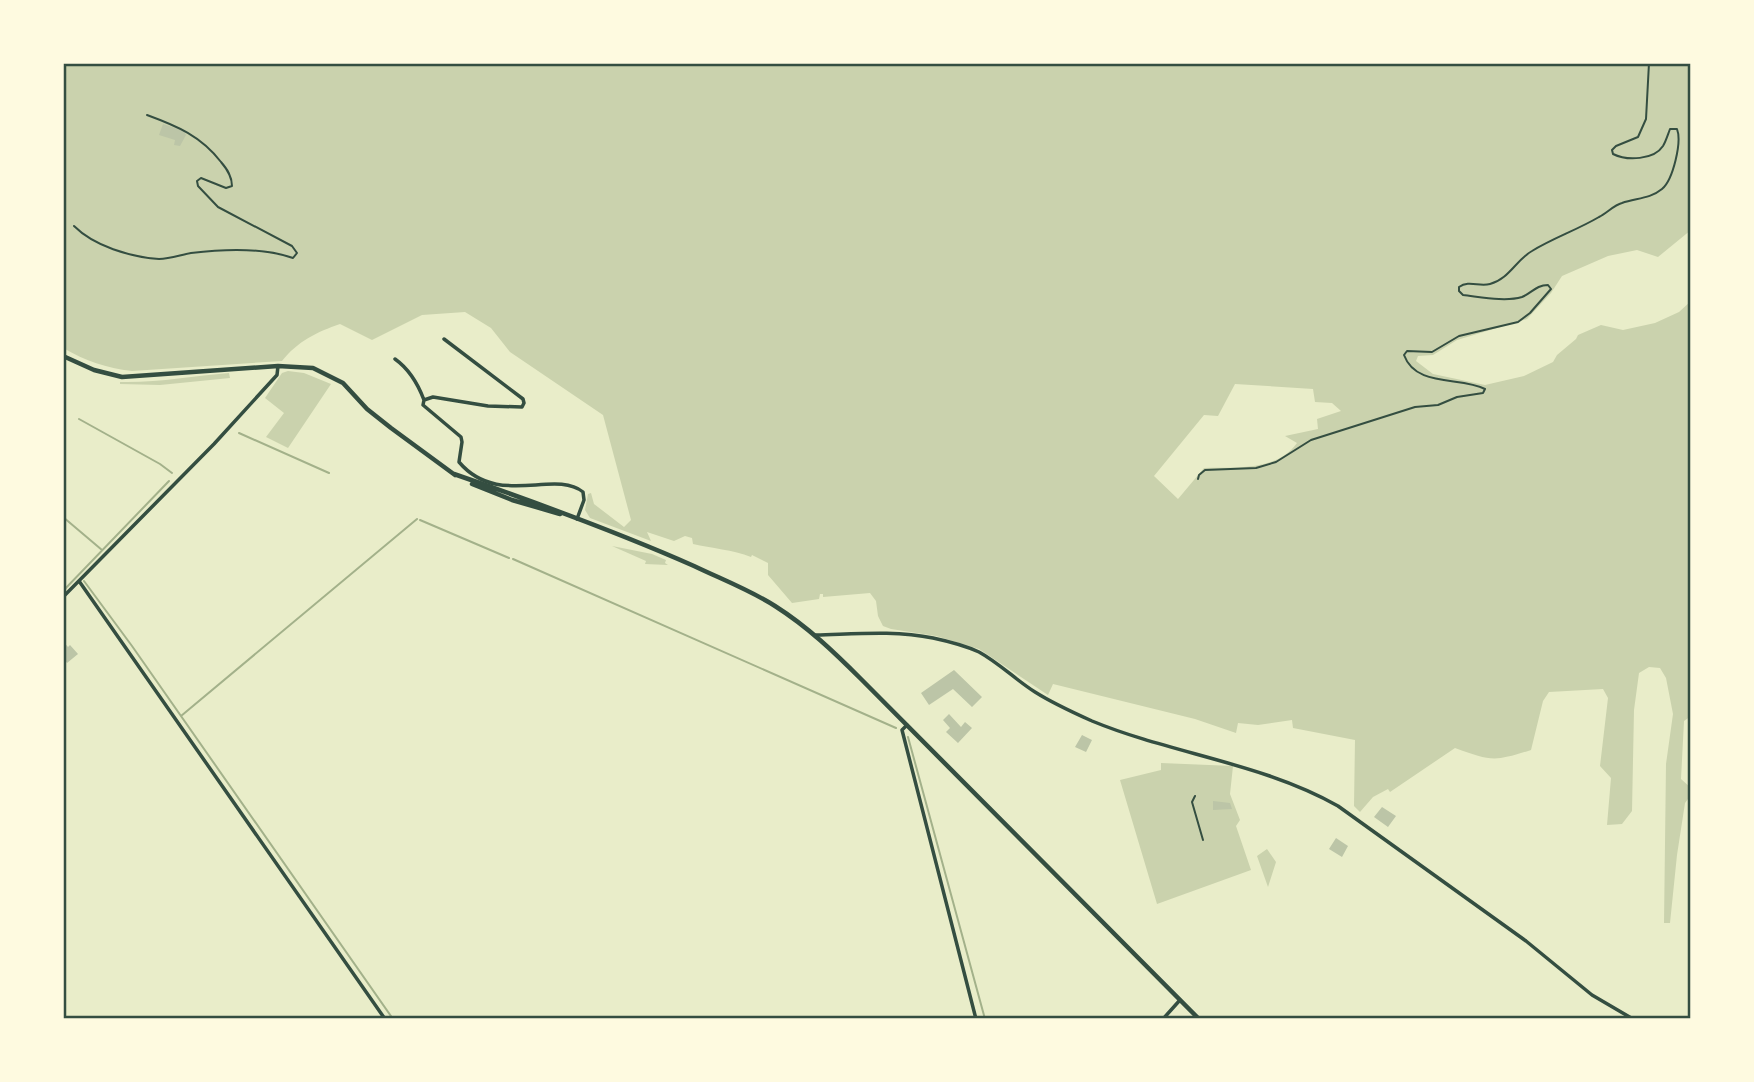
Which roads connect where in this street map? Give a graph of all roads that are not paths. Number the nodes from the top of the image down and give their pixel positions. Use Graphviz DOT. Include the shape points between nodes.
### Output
graph roads {
  1 [pos="147,115"];
  2 [pos="74,226"];
  3 [pos="444,340"];
  4 [pos="63,356"];
  5 [pos="395,359"];
  6 [pos="278,366"];
  7 [pos="424,400"];
  8 [pos="578,519"];
  9 [pos="79,580"];
  10 [pos="63,597"];
  11 [pos="816,635"];
  12 [pos="907,725"];
  13 [pos="1180,1000"];
  14 [pos="385,1019"];
  15 [pos="975,1019"];
  16 [pos="1163,1019"];
  17 [pos="1199,1019"];
  18 [pos="1633,1019"];
  1 -- 2 [label="lane" via="197,137 223,164 232,186 201,178 197,181 218,207 292,246 297,253 293,258 236,250 159,259 94,241"];
  3 -- 7 [label="street" via="524,403 522,407 488,406 433,397"];
  4 -- 6 [label="main road" via="122,377"];
  5 -- 7 [label="street" via="407,369"];
  6 -- 8 [label="main road" via="329,374 367,409 454,474"];
  6 -- 9 [label="street" via="277,375 214,444"];
  7 -- 8 [label="street" via="423,405 461,437 458,458 463,467 498,485 578,488 584,500"];
  8 -- 11 [label="main road" via="749,592"];
  9 -- 10 [label="street"];
  9 -- 14 [label="street"];
  11 -- 12 [label="main road"];
  11 -- 18 [label="street" via="898,633 945,641 978,652 1051,702 1096,722 1278,778 1318,795 1515,933 1592,995"];
  12 -- 13 [label="main road"];
  12 -- 15 [label="street" via="902,730"];
  13 -- 16 [label="street"];
  13 -- 17 [label="main road"];
}
